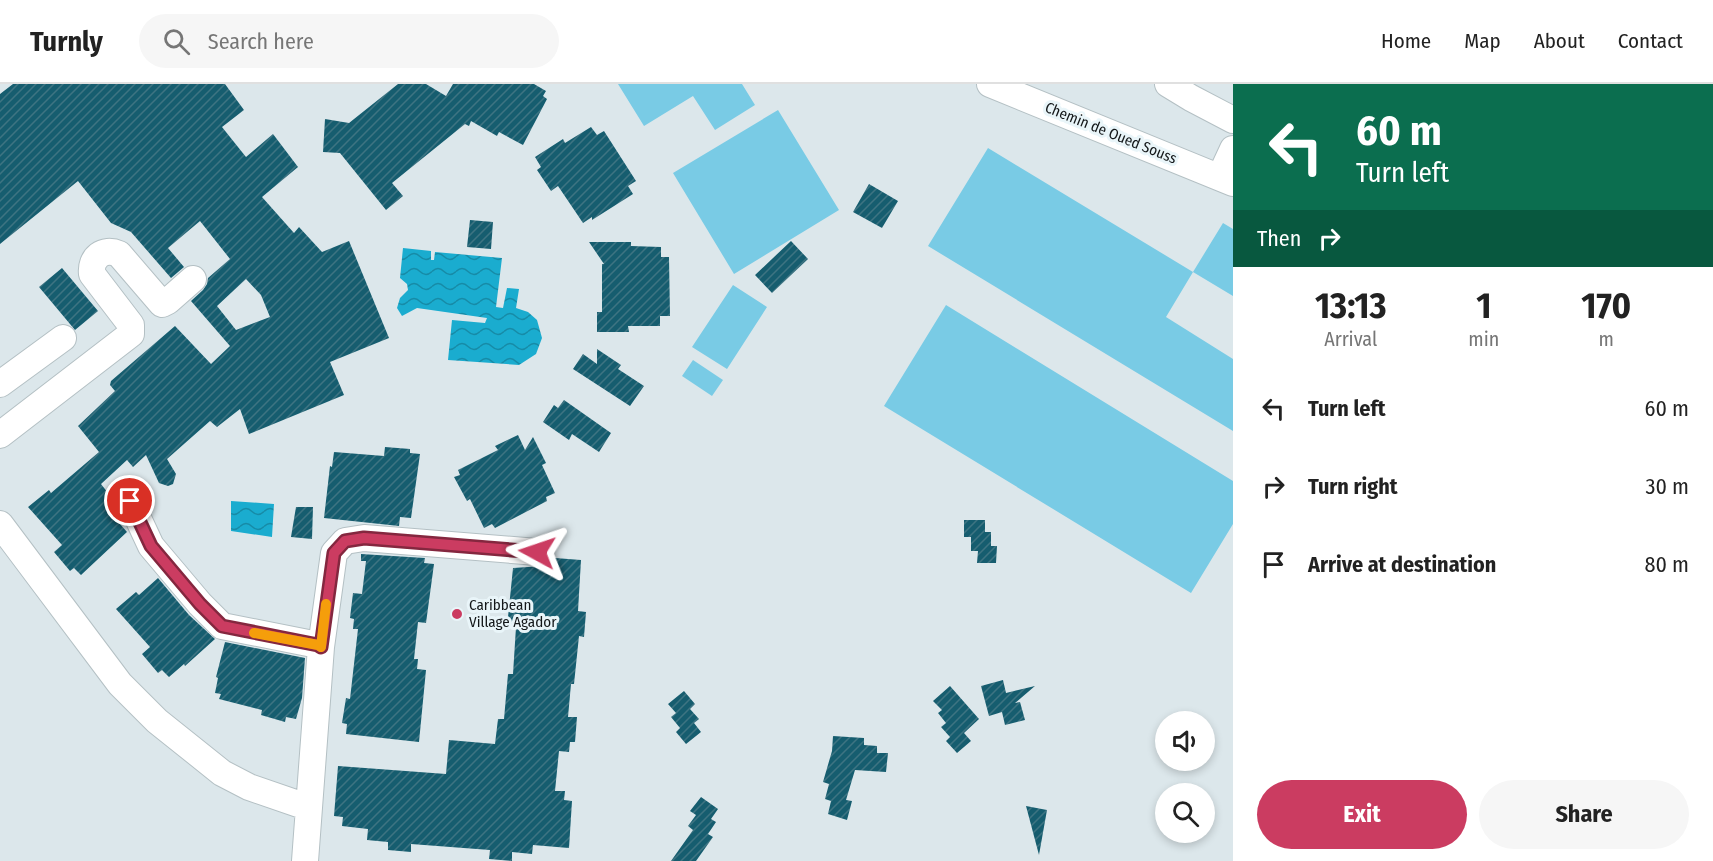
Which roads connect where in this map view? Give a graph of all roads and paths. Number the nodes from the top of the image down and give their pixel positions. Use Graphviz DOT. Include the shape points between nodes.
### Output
graph roads {
  1 [pos="990,84"];
  2 [pos="1168,84"];
  3 [pos="1233,120"];
  4 [pos="1233,149"];
  5 [pos="1226,180"];
  6 [pos="193,279"];
  7 [pos="63,338"];
  8 [pos="0,384"];
  9 [pos="0,435"];
  10 [pos="130,501"];
  11 [pos="0,524"];
  12 [pos="537,552"];
  13 [pos="321,647"];
  14 [pos="308,807"];
  15 [pos="304,861"];
  1 -- 5 [label="street, Chemin de Oued Souss"];
  2 -- 3 [label="street"];
  4 -- 5 [label="street"];
  6 -- 9 [label="street" via="162,304 118,254 99,254 92,262 92,274 131,325 131,334"];
  7 -- 8 [label="street"];
  10 -- 13 [label="street" via="151,546 222,626"];
  11 -- 14 [label="street" via="120,684 157,721 222,773 249,787"];
  12 -- 13 [label="street" via="364,538 345,541 334,553"];
  13 -- 14 [label="street"];
  14 -- 15 [label="street"];
}
